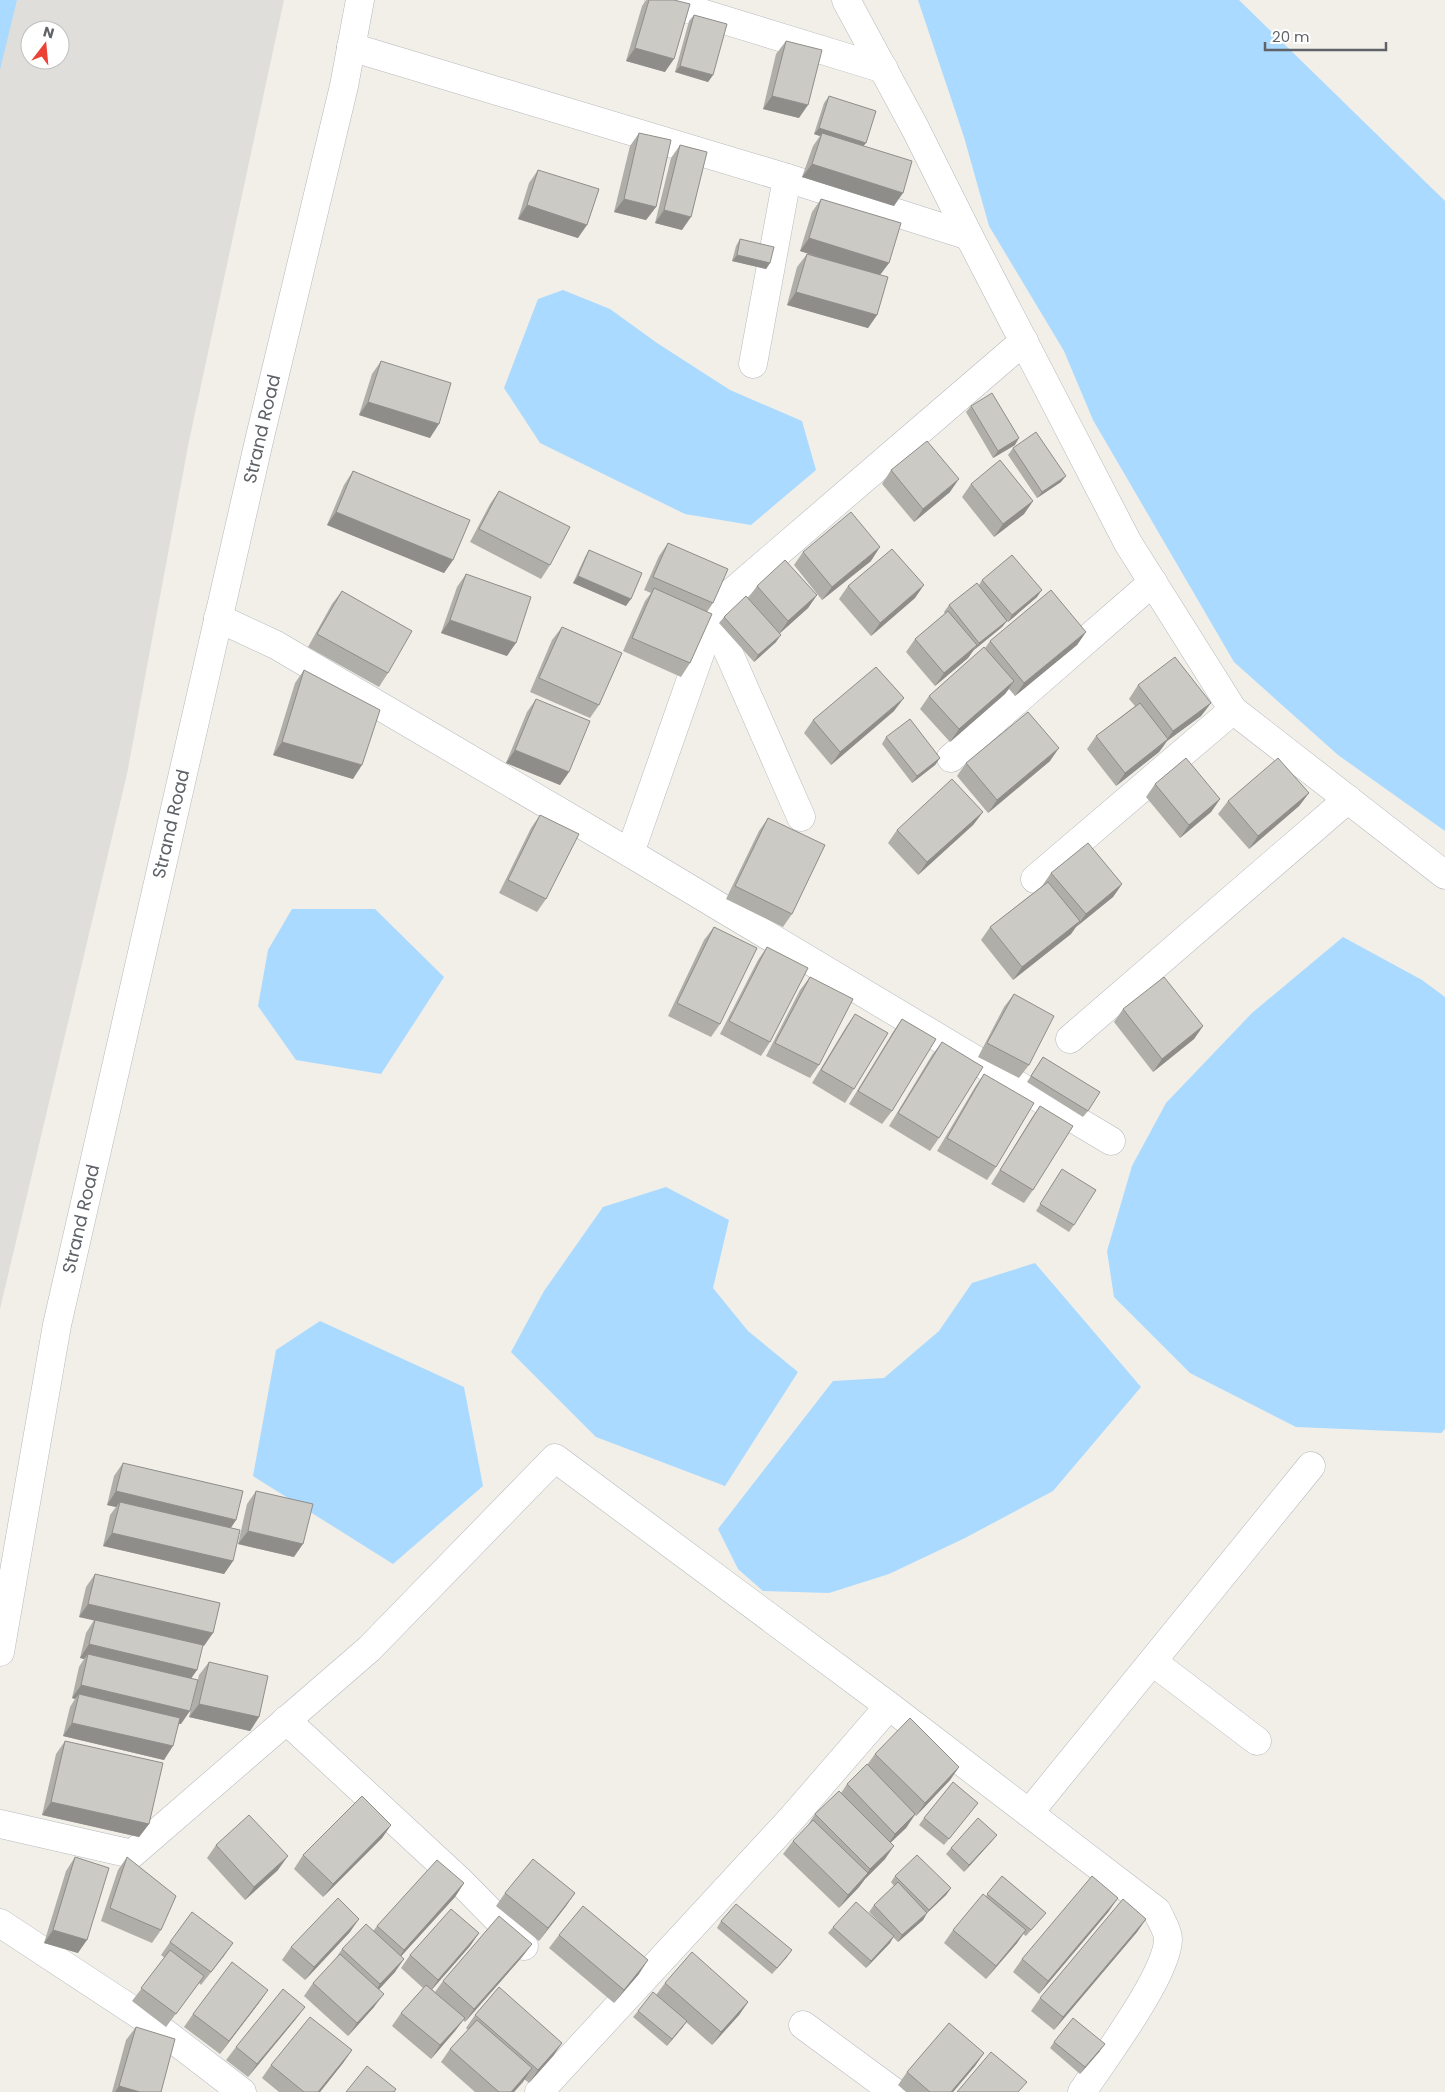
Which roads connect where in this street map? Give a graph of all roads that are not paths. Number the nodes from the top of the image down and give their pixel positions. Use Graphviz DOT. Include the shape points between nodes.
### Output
graph roads {
  1 [pos="360,0"];
  2 [pos="659,0"];
  3 [pos="846,0"];
  4 [pos="351,47"];
  5 [pos="884,69"];
  6 [pos="788,178"];
  7 [pos="969,236"];
  8 [pos="1024,341"];
  9 [pos="753,364"];
  10 [pos="1153,582"];
  11 [pos="712,617"];
  12 [pos="218,618"];
  13 [pos="1234,710"];
  14 [pos="952,758"];
  15 [pos="1348,799"];
  16 [pos="801,817"];
  17 [pos="630,853"];
  18 [pos="1445,875"];
  19 [pos="1034,879"];
  20 [pos="1070,1039"];
  21 [pos="1111,1141"];
  22 [pos="1311,1466"];
  23 [pos="0,1652"];
  24 [pos="1152,1662"];
  25 [pos="888,1706"];
  26 [pos="286,1720"];
  27 [pos="1257,1741"];
  28 [pos="1029,1813"];
  29 [pos="0,1824"];
  30 [pos="0,1923"];
  31 [pos="527,1948"];
  32 [pos="804,2025"];
  33 [pos="242,2092"];
  34 [pos="538,2092"];
  35 [pos="894,2092"];
  36 [pos="1082,2092"];
  1 -- 4 [label="street, Strand Road"];
  2 -- 5 [label="street"];
  3 -- 5 [label="street"];
  4 -- 6 [label="street"];
  4 -- 12 [label="street, Strand Road"];
  5 -- 7 [label="street"];
  6 -- 7 [label="street"];
  6 -- 9 [label="street"];
  7 -- 8 [label="street"];
  8 -- 10 [label="street" via="1128,543"];
  8 -- 11 [label="street" via="717,605"];
  10 -- 13 [label="street"];
  10 -- 14 [label="street"];
  11 -- 16 [label="street"];
  11 -- 17 [label="street"];
  12 -- 17 [label="street" via="276,645"];
  12 -- 23 [label="street, Strand Road" via="57,1325"];
  13 -- 15 [label="street"];
  13 -- 19 [label="street"];
  15 -- 18 [label="street"];
  15 -- 20 [label="street"];
  17 -- 21 [label="street"];
  22 -- 24 [label="street"];
  24 -- 27 [label="street"];
  24 -- 28 [label="street"];
  25 -- 26 [label="street" via="555,1458 369,1648"];
  25 -- 28 [label="street"];
  25 -- 34 [label="street" via="794,1817"];
  26 -- 29 [label="street" via="132,1854"];
  26 -- 31 [label="street" via="461,1882"];
  28 -- 36 [label="street" via="1157,1911 1168,1938 1151,1986"];
  30 -- 33 [label="street" via="152,2023"];
  32 -- 35 [label="street"];
}
